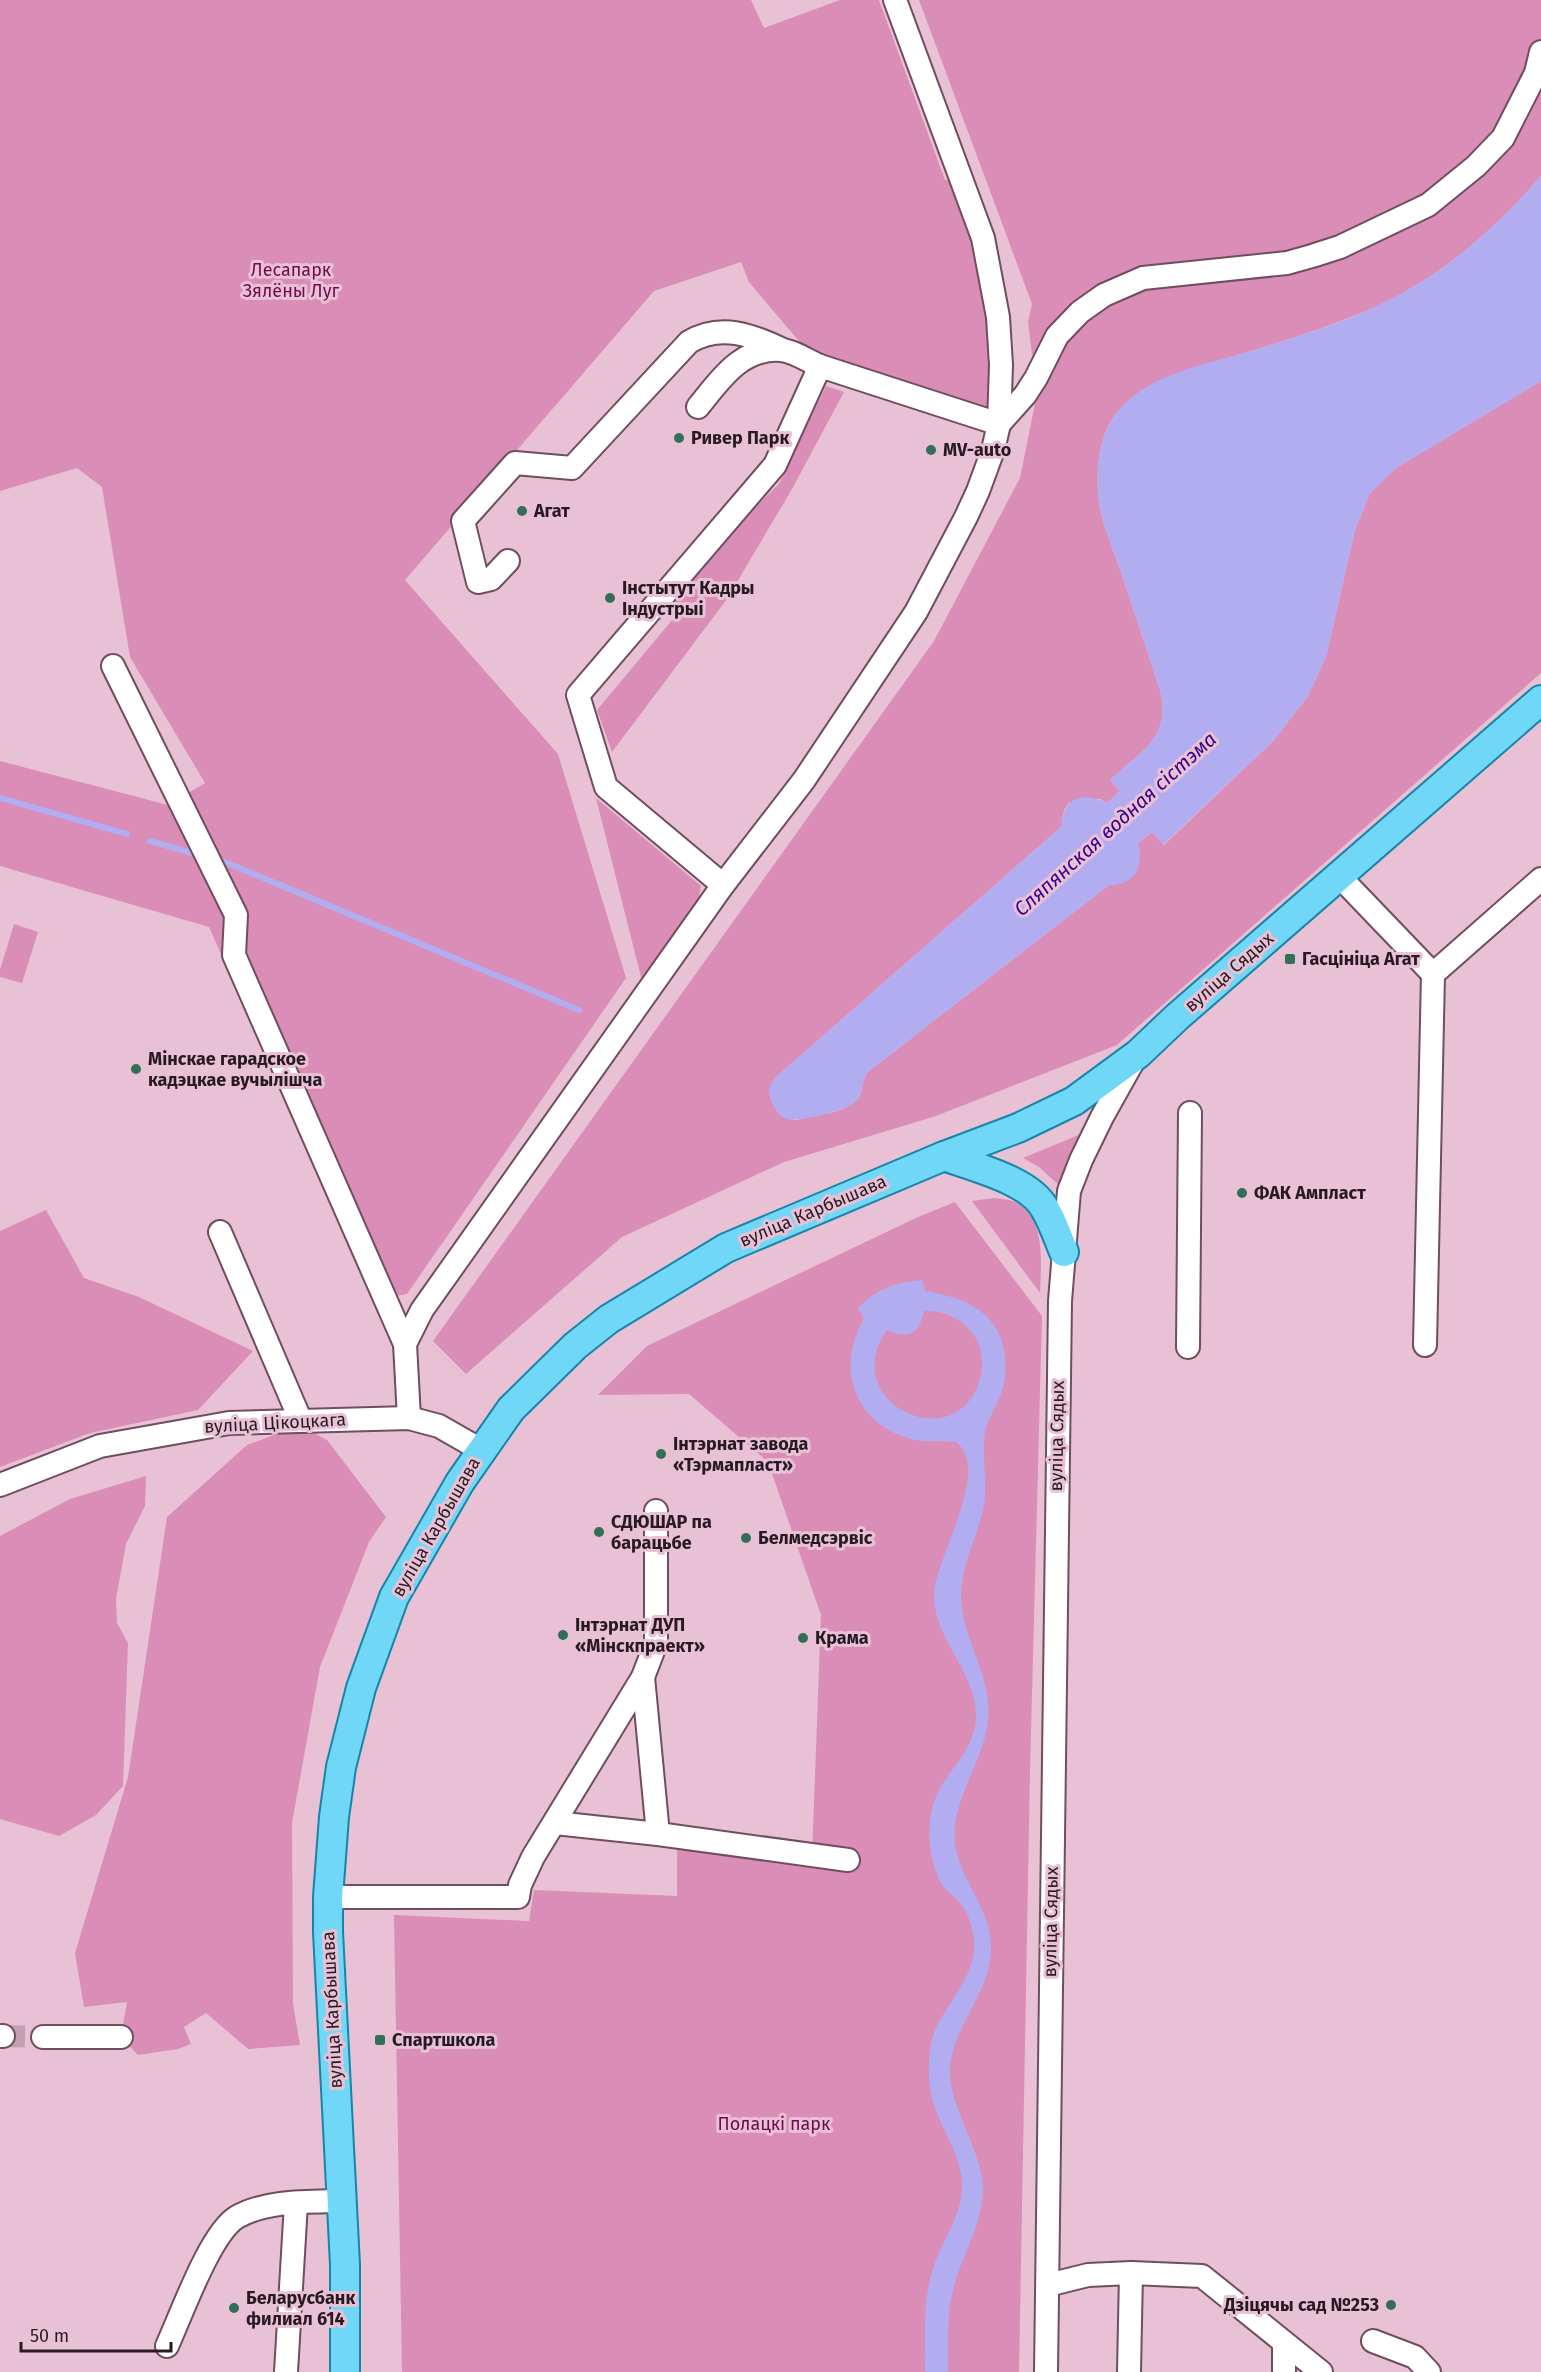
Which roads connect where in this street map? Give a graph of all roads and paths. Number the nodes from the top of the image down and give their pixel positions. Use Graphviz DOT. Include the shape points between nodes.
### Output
graph roads {
  1 [pos="895,0"];
  2 [pos="1541,52"];
  3 [pos="783,350"];
  4 [pos="820,366"];
  5 [pos="698,407"];
  6 [pos="999,424"];
  7 [pos="508,561"];
  8 [pos="113,666"];
  9 [pos="1541,700"];
  10 [pos="1340,877"];
  11 [pos="1541,879"];
  12 [pos="723,885"];
  13 [pos="1433,974"];
  14 [pos="1138,1054"];
  15 [pos="1190,1113"];
  16 [pos="944,1156"];
  17 [pos="220,1232"];
  18 [pos="1064,1252"];
  19 [pos="405,1344"];
  20 [pos="1425,1345"];
  21 [pos="1188,1347"];
  22 [pos="409,1418"];
  23 [pos="300,1419"];
  24 [pos="481,1450"];
  25 [pos="0,1485"];
  26 [pos="656,1511"];
  27 [pos="643,1677"];
  28 [pos="555,1823"];
  29 [pos="658,1834"];
  30 [pos="848,1860"];
  31 [pos="328,1898"];
  32 [pos="44,2037"];
  33 [pos="121,2037"];
  34 [pos="342,2201"];
  35 [pos="296,2203"];
  36 [pos="1131,2273"];
  37 [pos="1048,2285"];
  38 [pos="1373,2341"];
  39 [pos="1284,2345"];
  40 [pos="167,2346"];
  41 [pos="286,2372"];
  42 [pos="345,2372"];
  43 [pos="1046,2372"];
  44 [pos="1130,2372"];
  45 [pos="1284,2372"];
  46 [pos="1321,2372"];
  47 [pos="1429,2372"];
  1 -- 6 [label="street" via="983,238 998,317"];
  2 -- 6 [label="street" via="1536,73 1503,138 1428,205 1340,247 1287,263 1143,278 1104,295 1057,336 1025,395"];
  3 -- 4 [label="street"];
  3 -- 5 [label="street" via="762,351 741,359"];
  3 -- 7 [label="street" via="755,336 704,333 689,342 572,468 515,463 463,521 478,582 490,579"];
  4 -- 6 [label="street"];
  4 -- 12 [label="street" via="775,465 578,695 606,787"];
  6 -- 12 [label="street" via="978,491 916,612 804,780"];
  8 -- 19 [label="street" via="236,915 234,955"];
  9 -- 10 [label="main road, вуліца Сядых"];
  10 -- 13 [label="street"];
  10 -- 14 [label="main road, вуліца Сядых"];
  11 -- 13 [label="street"];
  12 -- 19 [label="street" via="422,1310"];
  13 -- 20 [label="street"];
  14 -- 16 [label="main road, вуліца Карбышава" via="1074,1101"];
  14 -- 18 [label="street, вуліца Сядых" via="1102,1117 1069,1191"];
  15 -- 21 [label="street"];
  16 -- 18 [label="main road" via="1030,1191 1045,1207"];
  16 -- 24 [label="main road, вуліца Карбышава" via="726,1248 609,1319 511,1409"];
  17 -- 23 [label="street"];
  18 -- 37 [label="street, вуліца Сядых" via="1059,1347"];
  19 -- 22 [label="street"];
  22 -- 23 [label="street, вуліца Цікоцкага"];
  22 -- 24 [label="street, вуліца Цікоцкага" via="439,1426"];
  23 -- 25 [label="street, вуліца Цікоцкага" via="184,1429 100,1446"];
  24 -- 31 [label="main road, вуліца Карбышава" via="394,1598 361,1688 341,1767"];
  26 -- 27 [label="street" via="657,1643"];
  27 -- 28 [label="street"];
  27 -- 29 [label="street"];
  28 -- 29 [label="street"];
  28 -- 31 [label="street" via="533,1857 518,1897"];
  29 -- 30 [label="street"];
  31 -- 34 [label="main road, вуліца Карбышава"];
  32 -- 33 [label="street"];
  34 -- 35 [label="street"];
  34 -- 42 [label="main road, вуліца Карбышава"];
  35 -- 40 [label="street" via="265,2207 236,2218 215,2241"];
  35 -- 41 [label="street"];
  36 -- 37 [label="street" via="1088,2275"];
  36 -- 39 [label="street" via="1202,2276"];
  36 -- 44 [label="street"];
  37 -- 43 [label="street, вуліца Сядых"];
  38 -- 47 [label="street" via="1415,2357"];
  39 -- 45 [label="street"];
  39 -- 46 [label="street"];
}
